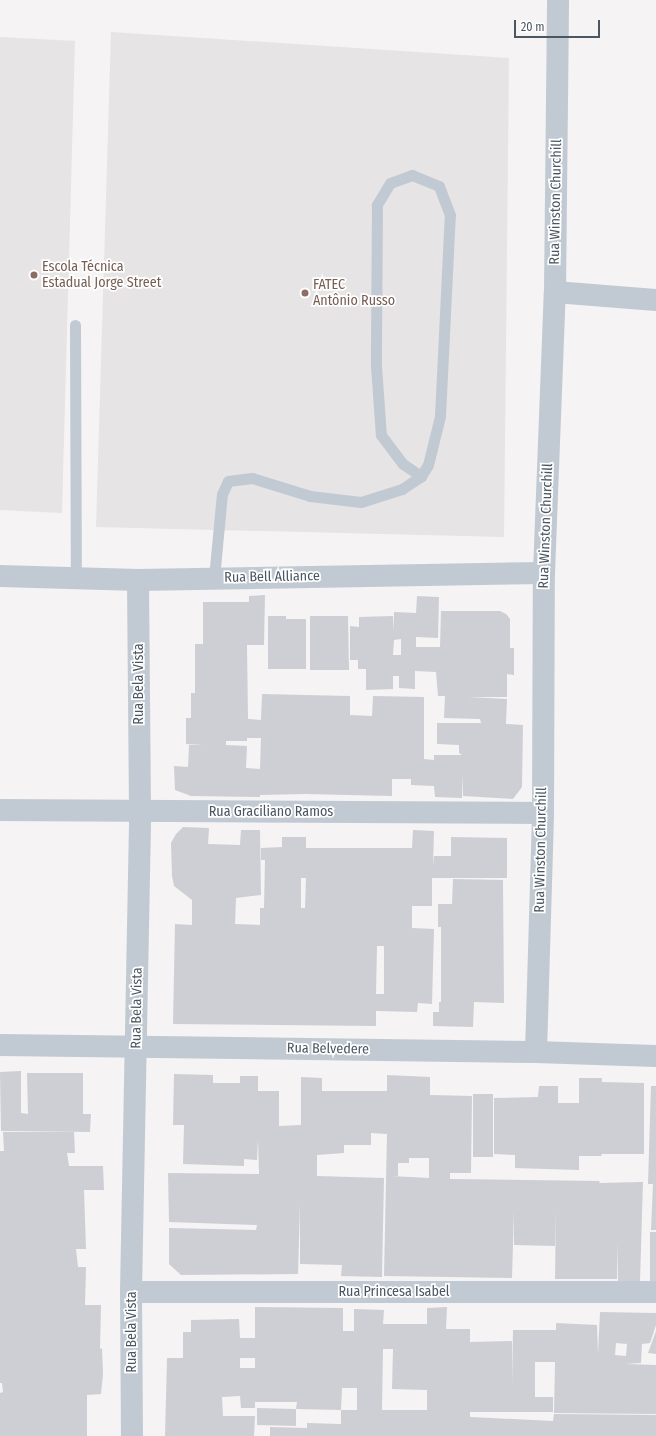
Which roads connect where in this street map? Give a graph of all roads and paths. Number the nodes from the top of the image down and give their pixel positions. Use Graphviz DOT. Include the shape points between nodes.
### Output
graph roads {
  1 [pos="558,0"];
  2 [pos="555,292"];
  3 [pos="656,300"];
  4 [pos="75,325"];
  5 [pos="421,476"];
  6 [pos="544,573"];
  7 [pos="0,576"];
  8 [pos="76,578"];
  9 [pos="214,578"];
  10 [pos="138,580"];
  11 [pos="0,810"];
  12 [pos="140,811"];
  13 [pos="543,813"];
  14 [pos="0,1045"];
  15 [pos="136,1046"];
  16 [pos="536,1052"];
  17 [pos="656,1056"];
  18 [pos="131,1292"];
  19 [pos="656,1292"];
  20 [pos="132,1436"];
  1 -- 2 [label="street, Rua Winston Churchill"];
  2 -- 3 [label="street"];
  2 -- 6 [label="street, Rua Winston Churchill"];
  4 -- 8 [label="lane"];
  5 -- 5 [label="lane" via="428,465 440,416 450,215 438,186 412,174 390,182 377,205 376,366 381,435 403,464"];
  5 -- 9 [label="lane" via="402,489 361,502 310,496 252,478 228,481 222,494"];
  6 -- 9 [label="street, Rua Bell Alliance"];
  6 -- 13 [label="street, Rua Winston Churchill"];
  7 -- 8 [label="street, Rua Bell Alliance"];
  8 -- 10 [label="street, Rua Bell Alliance"];
  9 -- 10 [label="street, Rua Bell Alliance"];
  10 -- 12 [label="street, Rua Bela Vista"];
  11 -- 12 [label="street, Rua Graciliano Ramos"];
  12 -- 13 [label="street, Rua Graciliano Ramos"];
  12 -- 15 [label="street, Rua Bela Vista"];
  13 -- 16 [label="street, Rua Winston Churchill"];
  14 -- 15 [label="street, Rua Belvedere"];
  15 -- 16 [label="street, Rua Belvedere"];
  15 -- 18 [label="street, Rua Bela Vista"];
  16 -- 17 [label="street, Rua Belvedere"];
  18 -- 19 [label="street, Rua Princesa Isabel"];
  18 -- 20 [label="street, Rua Bela Vista"];
}
